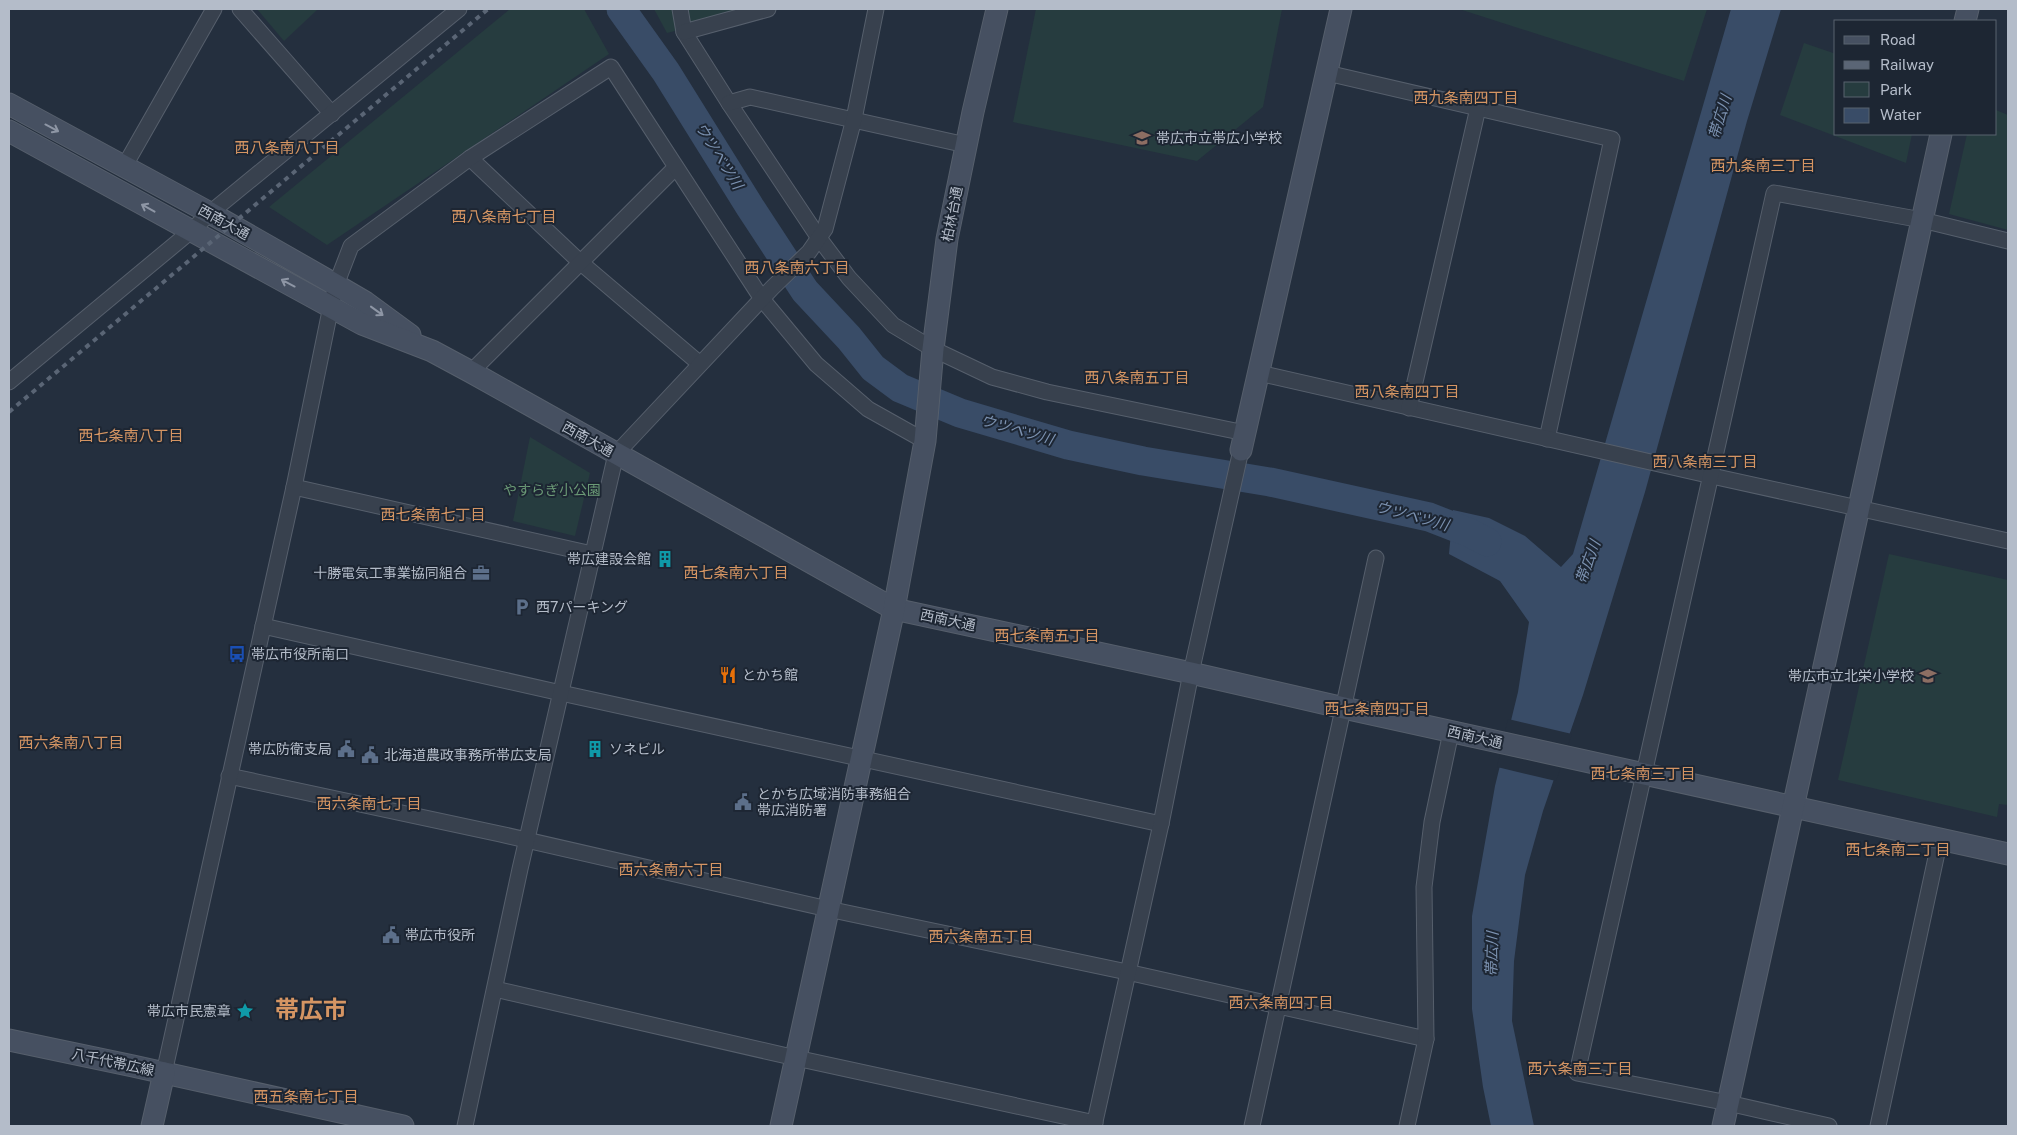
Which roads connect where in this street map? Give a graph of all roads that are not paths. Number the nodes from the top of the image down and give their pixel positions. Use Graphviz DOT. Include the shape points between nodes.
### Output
graph roads {
  1 [pos="214,9"];
  2 [pos="240,9"];
  3 [pos="459,9"];
  4 [pos="680,9"];
  5 [pos="768,9"];
  6 [pos="876,9"];
  7 [pos="997,9"];
  8 [pos="1341,9"];
  9 [pos="684,32"];
  10 [pos="1327,73"];
  11 [pos="729,103"];
  12 [pos="9,104"];
  13 [pos="1478,108"];
  14 [pos="332,114"];
  15 [pos="854,119"];
  16 [pos="9,131"];
  17 [pos="1941,135"];
  18 [pos="966,145"];
  19 [pos="470,158"];
  20 [pos="124,167"];
  21 [pos="675,168"];
  22 [pos="210,213"];
  23 [pos="1922,220"];
  24 [pos="191,231"];
  25 [pos="819,238"];
  26 [pos="2008,241"];
  27 [pos="580,262"];
  28 [pos="336,285"];
  29 [pos="762,299"];
  30 [pos="331,306"];
  31 [pos="432,351"];
  32 [pos="933,357"];
  33 [pos="700,364"];
  34 [pos="471,372"];
  35 [pos="1259,373"];
  36 [pos="9,382"];
  37 [pos="1409,408"];
  38 [pos="927,432"];
  39 [pos="1547,439"];
  40 [pos="1243,442"];
  41 [pos="616,454"];
  42 [pos="1712,476"];
  43 [pos="294,487"];
  44 [pos="1859,507"];
  45 [pos="2008,537"];
  46 [pos="592,554"];
  47 [pos="1376,558"];
  48 [pos="894,609"];
  49 [pos="263,626"];
  50 [pos="1191,673"];
  51 [pos="561,693"];
  52 [pos="1344,708"];
  53 [pos="1451,732"];
  54 [pos="860,758"];
  55 [pos="1642,774"];
  56 [pos="228,776"];
  57 [pos="1794,805"];
  58 [pos="1161,824"];
  59 [pos="1940,839"];
  60 [pos="527,841"];
  61 [pos="2008,854"];
  62 [pos="828,909"];
  63 [pos="1127,972"];
  64 [pos="495,989"];
  65 [pos="1278,1007"];
  66 [pos="1426,1039"];
  67 [pos="9,1040"];
  68 [pos="796,1058"];
  69 [pos="164,1073"];
  70 [pos="1728,1103"];
  71 [pos="1094,1124"];
  72 [pos="152,1126"];
  73 [pos="403,1126"];
  74 [pos="465,1126"];
  75 [pos="781,1126"];
  76 [pos="1252,1126"];
  77 [pos="1407,1126"];
  78 [pos="1723,1126"];
  79 [pos="1828,1126"];
  80 [pos="1878,1126"];
  1 -- 20 [label="street"];
  2 -- 14 [label="street"];
  3 -- 14 [label="street"];
  4 -- 9 [label="street"];
  5 -- 9 [label="street"];
  6 -- 15 [label="street"];
  7 -- 18 [label="street, 柏林台通"];
  8 -- 10 [label="street"];
  9 -- 11 [label="street"];
  10 -- 13 [label="street"];
  10 -- 35 [label="street"];
  11 -- 15 [label="street" via="750,97"];
  11 -- 25 [label="street"];
  12 -- 20 [label="street, 西南大通, one-way"];
  13 -- 37 [label="street"];
  13 -- 39 [label="street" via="1612,139"];
  14 -- 22 [label="street"];
  15 -- 18 [label="street"];
  15 -- 25 [label="street" via="825,229"];
  24 -- 16 [label="street, 西南大通, one-way"];
  17 -- 23 [label="street"];
  18 -- 32 [label="street, 柏林台通" via="947,239"];
  19 -- 21 [label="street" via="611,67"];
  19 -- 27 [label="street"];
  19 -- 28 [label="street" via="351,246"];
  20 -- 22 [label="street, 西南大通"];
  21 -- 27 [label="street"];
  21 -- 29 [label="street"];
  22 -- 24 [label="street"];
  22 -- 28 [label="street, 西南大通"];
  23 -- 26 [label="street"];
  23 -- 42 [label="street" via="1774,193"];
  23 -- 44 [label="street"];
  30 -- 24 [label="street, 西南大通, one-way"];
  24 -- 36 [label="street"];
  25 -- 29 [label="street"];
  25 -- 32 [label="street" via="849,278 893,325"];
  27 -- 33 [label="street"];
  27 -- 34 [label="street"];
  28 -- 30 [label="street"];
  28 -- 31 [label="street, 西南大通, one-way"];
  29 -- 33 [label="street"];
  29 -- 38 [label="street" via="816,364 868,409"];
  30 -- 31 [label="street, 西南大通" via="362,324"];
  30 -- 43 [label="street"];
  31 -- 34 [label="street, 西南大通"];
  32 -- 38 [label="street, 柏林台通"];
  32 -- 40 [label="street" via="992,377"];
  33 -- 41 [label="street"];
  34 -- 41 [label="street, 西南大通"];
  35 -- 37 [label="street"];
  35 -- 40 [label="street"];
  37 -- 39 [label="street"];
  38 -- 48 [label="street, 柏林台通"];
  39 -- 42 [label="street"];
  40 -- 50 [label="street"];
  41 -- 46 [label="street"];
  41 -- 48 [label="street, 西南大通"];
  42 -- 44 [label="street"];
  42 -- 55 [label="street"];
  43 -- 46 [label="street"];
  43 -- 49 [label="street"];
  44 -- 45 [label="street"];
  44 -- 57 [label="street"];
  46 -- 51 [label="street"];
  47 -- 52 [label="street"];
  48 -- 50 [label="street, 西南大通"];
  48 -- 54 [label="street, 柏林台通"];
  49 -- 51 [label="street"];
  49 -- 56 [label="street"];
  50 -- 52 [label="street, 西南大通"];
  50 -- 58 [label="street"];
  51 -- 54 [label="street"];
  51 -- 60 [label="street"];
  52 -- 53 [label="street, 西南大通"];
  52 -- 65 [label="street"];
  53 -- 55 [label="street, 西南大通"];
  53 -- 66 [label="street" via="1432,822 1424,887"];
  54 -- 58 [label="street"];
  54 -- 62 [label="street, 柏林台通"];
  55 -- 57 [label="street, 西南大通"];
  55 -- 70 [label="street" via="1577,1073"];
  56 -- 60 [label="street"];
  56 -- 69 [label="street"];
  57 -- 59 [label="street, 西南大通"];
  57 -- 70 [label="street"];
  58 -- 63 [label="street"];
  59 -- 61 [label="street, 西南大通"];
  59 -- 80 [label="street"];
  60 -- 62 [label="street"];
  60 -- 64 [label="street"];
  62 -- 63 [label="street"];
  62 -- 68 [label="street, 柏林台通"];
  63 -- 65 [label="street"];
  63 -- 71 [label="street"];
  64 -- 68 [label="street"];
  64 -- 74 [label="street"];
  65 -- 66 [label="street"];
  65 -- 76 [label="street"];
  66 -- 77 [label="street"];
  67 -- 69 [label="street, 八千代帯広線"];
  68 -- 71 [label="street"];
  68 -- 75 [label="street, 柏林台通"];
  69 -- 72 [label="street, 八千代帯広線"];
  69 -- 73 [label="street"];
  70 -- 78 [label="street"];
  70 -- 79 [label="street"];
}
